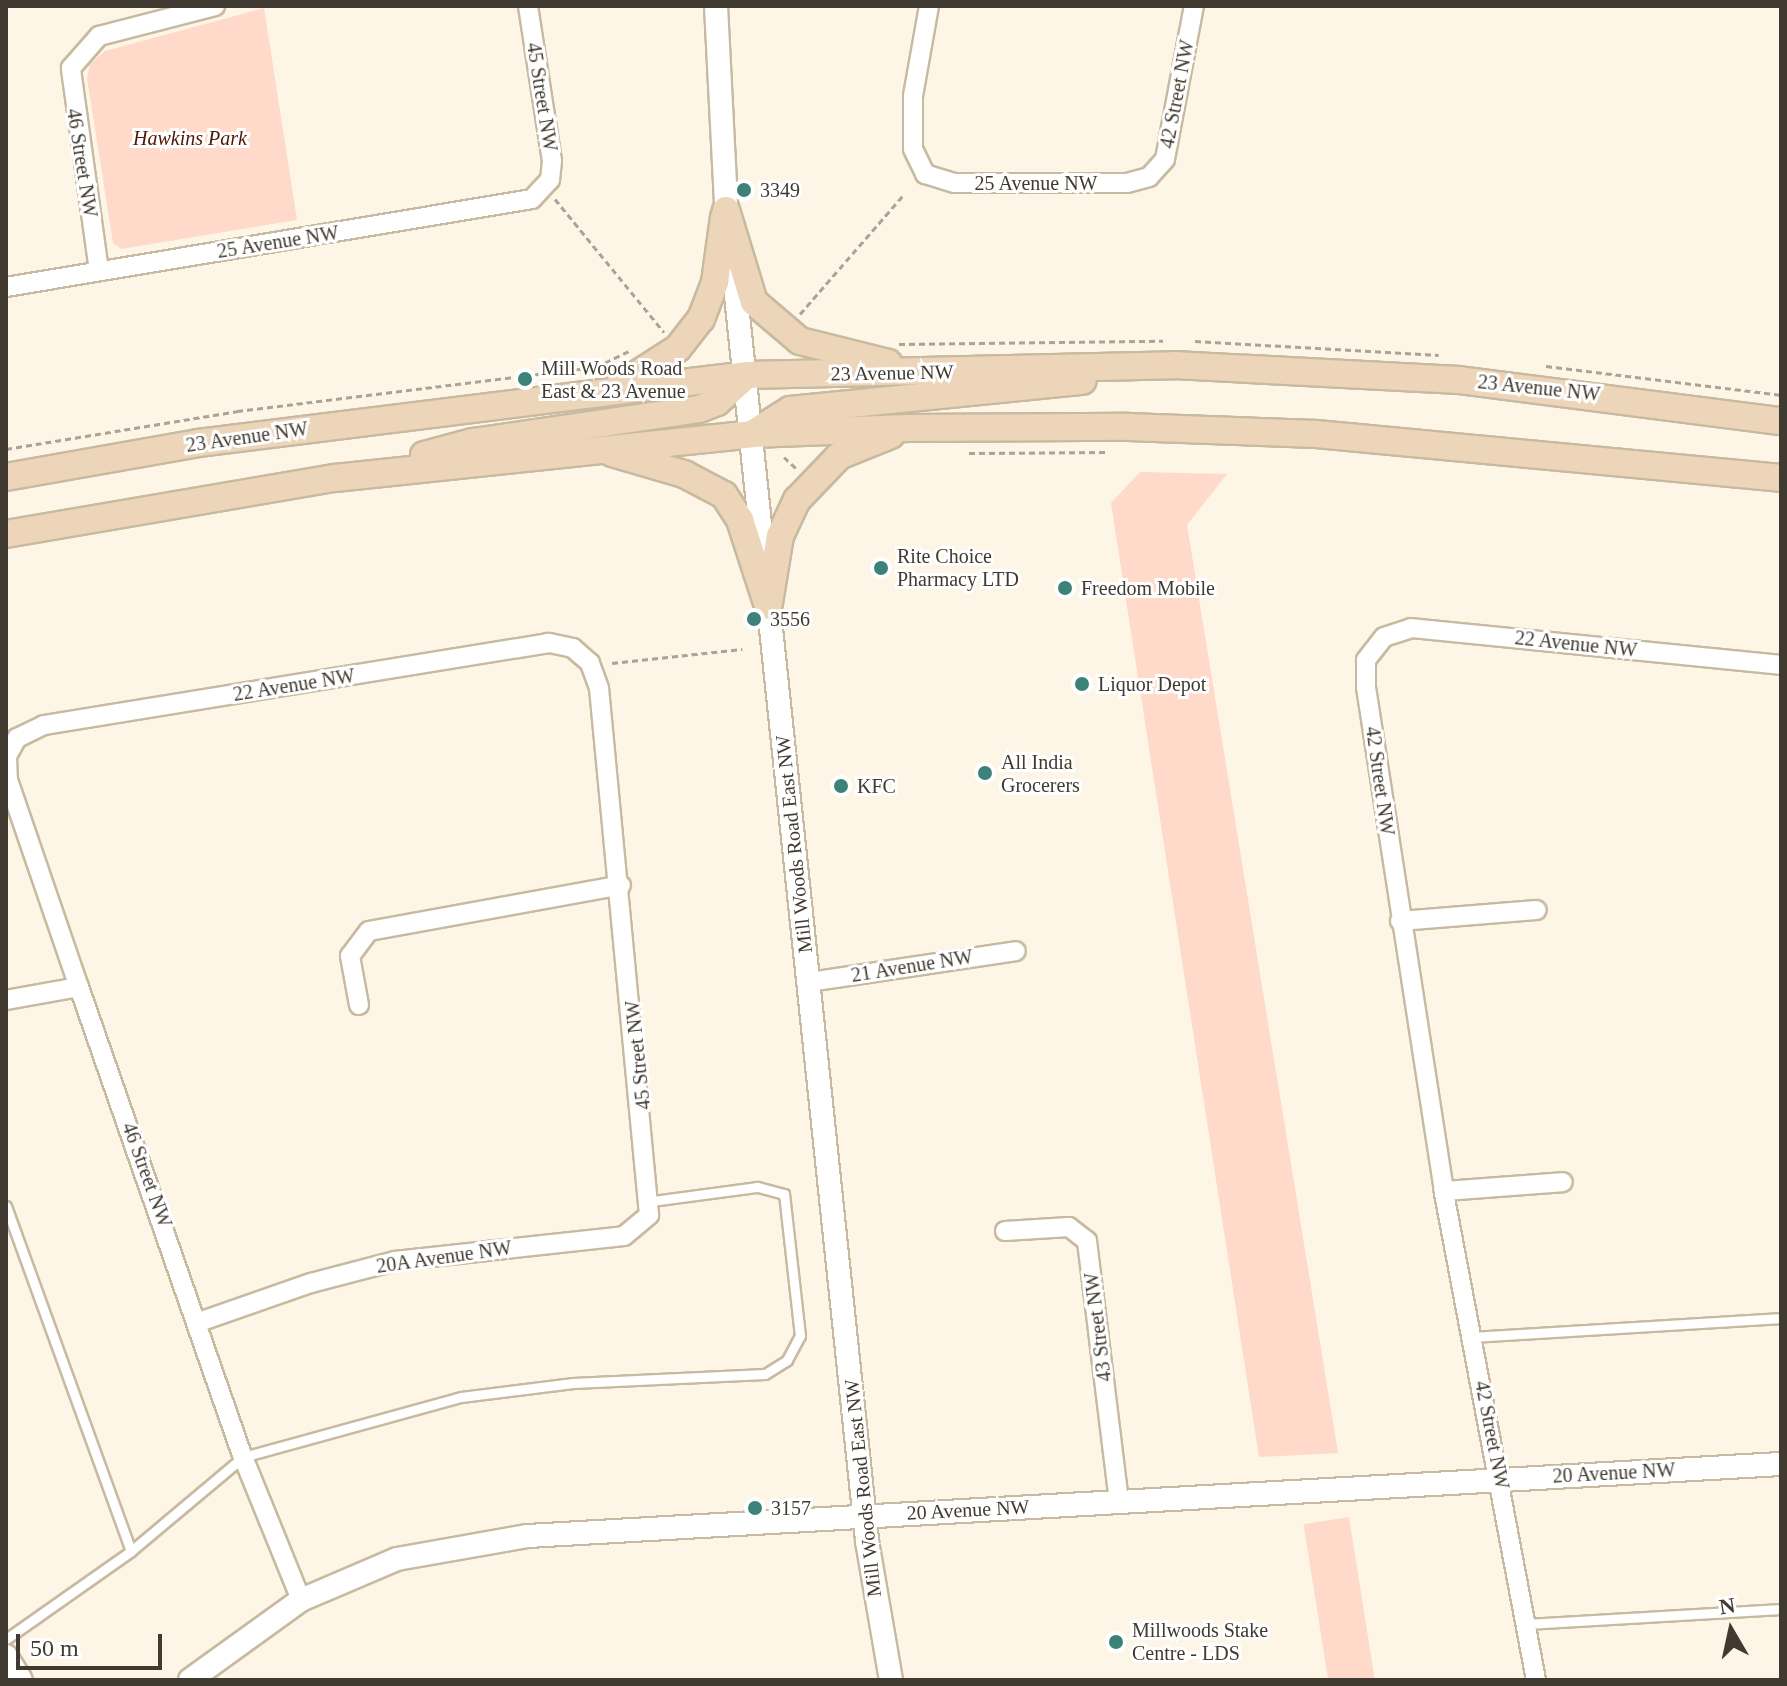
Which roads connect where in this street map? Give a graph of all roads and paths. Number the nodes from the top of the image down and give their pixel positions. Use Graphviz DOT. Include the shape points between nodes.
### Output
graph roads {
  1 [pos="215,6"];
  2 [pos="528,6"];
  3 [pos="716,6"];
  4 [pos="929,6"];
  5 [pos="1194,6"];
  6 [pos="1149,177"];
  7 [pos="545,187"];
  8 [pos="905,193"];
  9 [pos="726,210"];
  10 [pos="99,271"];
  11 [pos="6,287"];
  12 [pos="800,314"];
  13 [pos="653,338"];
  14 [pos="641,344"];
  15 [pos="1174,365"];
  16 [pos="930,373"];
  17 [pos="747,375"];
  18 [pos="591,394"];
  19 [pos="1781,421"];
  20 [pos="908,428"];
  21 [pos="752,434"];
  22 [pos="6,449"];
  23 [pos="601,449"];
  24 [pos="1107,452"];
  25 [pos="969,453"];
  26 [pos="6,477"];
  27 [pos="335,478"];
  28 [pos="1781,478"];
  29 [pos="6,534"];
  30 [pos="768,606"];
  31 [pos="1375,643"];
  32 [pos="742,649"];
  33 [pos="582,654"];
  34 [pos="612,663"];
  35 [pos="1781,665"];
  36 [pos="11,747"];
  37 [pos="621,885"];
  38 [pos="1537,910"];
  39 [pos="1400,921"];
  40 [pos="1016,951"];
  41 [pos="809,982"];
  42 [pos="79,987"];
  43 [pos="6,1000"];
  44 [pos="359,1005"];
  45 [pos="1563,1182"];
  46 [pos="1444,1191"];
  47 [pos="652,1201"];
  48 [pos="6,1206"];
  49 [pos="644,1223"];
  50 [pos="1005,1231"];
  51 [pos="1781,1318"];
  52 [pos="199,1322"];
  53 [pos="1472,1337"];
  54 [pos="243,1457"];
  55 [pos="1781,1464"];
  56 [pos="1501,1479"];
  57 [pos="1119,1501"];
  58 [pos="865,1515"];
  59 [pos="131,1551"];
  60 [pos="301,1600"];
  61 [pos="1781,1609"];
  62 [pos="1527,1624"];
  63 [pos="6,1639"];
  64 [pos="6,1656"];
  65 [pos="21,1680"];
  66 [pos="190,1680"];
  67 [pos="891,1680"];
  68 [pos="1536,1680"];
  1 -- 10 [label="street, 46 Street NW" via="99,36 77,55 71,68"];
  2 -- 7 [label="street, 45 Street NW" via="552,161"];
  3 -- 9 [label="street, Mill Woods Road East NW"];
  4 -- 6 [label="street, 25 Avenue NW" via="913,96 913,149 925,174 955,183 1127,183"];
  5 -- 6 [label="street, 42 Street NW" via="1165,159"];
  7 -- 10 [label="street, 25 Avenue NW" via="522,203"];
  7 -- 13 [label="path" via="664,332"];
  8 -- 12 [label="path"];
  9 -- 16 [label="main road" via="754,302 800,341"];
  9 -- 17 [label="street, Mill Woods Road East NW"];
  9 -- 18 [label="main road" via="715,282 701,319 678,348 617,387"];
  10 -- 11 [label="street, 25 Avenue NW"];
  14 -- 22 [label="path" via="596,367 237,411"];
  15 -- 16 [label="main road, 23 Avenue NW"];
  15 -- 19 [label="main road, 23 Avenue NW" via="1459,380"];
  15 -- 21 [label="main road" via="1037,389 790,410"];
  16 -- 17 [label="main road, 23 Avenue NW"];
  17 -- 18 [label="main road, 23 Avenue NW"];
  17 -- 21 [label="street, Mill Woods Road East NW"];
  17 -- 27 [label="main road" via="717,402 699,409 473,442"];
  18 -- 26 [label="main road, 23 Avenue NW" via="198,443"];
  20 -- 21 [label="main road"];
  20 -- 28 [label="main road" via="1128,427 1316,434"];
  20 -- 30 [label="main road" via="839,456 804,491 780,536"];
  21 -- 23 [label="main road"];
  21 -- 30 [label="street, Mill Woods Road East NW"];
  23 -- 27 [label="main road"];
  23 -- 30 [label="main road" via="684,474 724,495 740,520"];
  24 -- 25 [label="path"];
  27 -- 29 [label="main road"];
  30 -- 41 [label="street, Mill Woods Road East NW"];
  31 -- 35 [label="street, 22 Avenue NW" via="1397,631 1428,628"];
  31 -- 39 [label="street, 42 Street NW" via="1364,675"];
  32 -- 34 [label="path"];
  33 -- 36 [label="street, 22 Avenue NW" via="549,643 44,725 25,731"];
  33 -- 37 [label="street, 45 Street NW" via="599,688"];
  36 -- 42 [label="street, 46 Street NW" via="8,780"];
  37 -- 44 [label="street" via="369,931 350,956"];
  37 -- 47 [label="street, 45 Street NW"];
  38 -- 39 [label="street"];
  39 -- 46 [label="street, 42 Street NW"];
  40 -- 41 [label="street, 21 Avenue NW"];
  41 -- 58 [label="street, Mill Woods Road East NW"];
  42 -- 43 [label="street"];
  42 -- 52 [label="street, 46 Street NW"];
  45 -- 46 [label="street"];
  46 -- 53 [label="street, 42 Street NW"];
  47 -- 49 [label="street, 45 Street NW"];
  47 -- 54 [label="lane" via="757,1187 784,1194 800,1336 787,1360 765,1374 573,1383 461,1397"];
  48 -- 59 [label="lane"];
  49 -- 52 [label="street, 20A Avenue NW" via="606,1240 395,1261"];
  50 -- 57 [label="street, 43 Street NW" via="1069,1227 1087,1241"];
  51 -- 53 [label="lane"];
  52 -- 54 [label="street, 46 Street NW"];
  53 -- 56 [label="street, 42 Street NW"];
  54 -- 59 [label="lane"];
  54 -- 60 [label="street, 46 Street NW"];
  55 -- 56 [label="street, 20 Avenue NW"];
  56 -- 57 [label="street, 20 Avenue NW"];
  56 -- 62 [label="street, 42 Street NW"];
  57 -- 58 [label="street, 20 Avenue NW"];
  58 -- 60 [label="street, 20 Avenue NW" via="528,1536 397,1559"];
  58 -- 67 [label="street, Mill Woods Road East NW"];
  59 -- 63 [label="lane"];
  60 -- 66 [label="street, 20 Avenue NW"];
  61 -- 62 [label="lane"];
  62 -- 68 [label="street, 42 Street NW"];
  64 -- 65 [label="street"];
}
